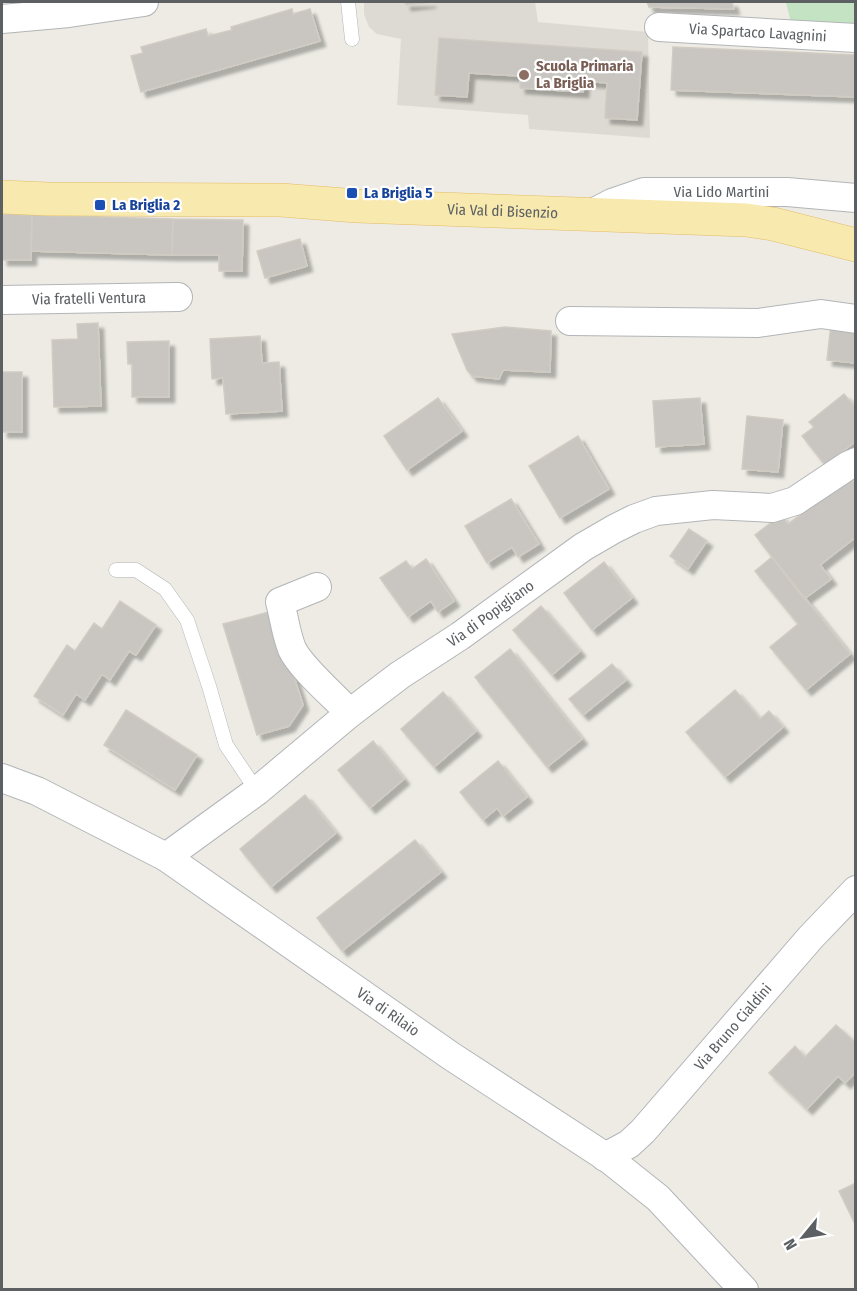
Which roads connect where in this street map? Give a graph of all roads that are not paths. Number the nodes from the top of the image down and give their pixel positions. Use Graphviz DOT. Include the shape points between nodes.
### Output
graph roads {
  1 [pos="144,2"];
  2 [pos="348,2"];
  3 [pos="2,19"];
  4 [pos="659,27"];
  5 [pos="855,38"];
  6 [pos="352,39"];
  7 [pos="2,197"];
  8 [pos="855,198"];
  9 [pos="591,214"];
  10 [pos="855,245"];
  11 [pos="178,297"];
  12 [pos="2,300"];
  13 [pos="855,319"];
  14 [pos="570,321"];
  15 [pos="855,462"];
  16 [pos="116,570"];
  17 [pos="318,587"];
  18 [pos="350,713"];
  19 [pos="2,778"];
  20 [pos="257,791"];
  21 [pos="166,857"];
  22 [pos="855,890"];
  23 [pos="605,1156"];
  24 [pos="744,1290"];
  1 -- 3 [label="street"];
  2 -- 6 [label="lane"];
  4 -- 5 [label="street, Via Spartaco Lavagnini"];
  7 -- 9 [label="main road, Via Val di Bisenzio" via="281,200"];
  8 -- 9 [label="street, Via Lido Martini" via="787,192 644,192"];
  9 -- 10 [label="main road, Via Val di Bisenzio" via="773,224"];
  11 -- 12 [label="street, Via fratelli Ventura"];
  13 -- 14 [label="street" via="821,314 758,323"];
  15 -- 18 [label="street, Via di Popigliano" via="795,501 772,508 713,505 656,511 614,528"];
  16 -- 20 [label="lane" via="136,570 165,589 187,620 226,745"];
  17 -- 18 [label="street" via="280,602 292,649"];
  18 -- 20 [label="street, Via di Popigliano"];
  19 -- 21 [label="street, Via di Rilaio" via="37,791"];
  20 -- 21 [label="street, Via di Popigliano"];
  21 -- 23 [label="street, Via di Rilaio" via="451,1056"];
  22 -- 23 [label="street, Via Bruno Cialdini" via="643,1131 629,1144"];
  23 -- 24 [label="street, Via di Rilaio" via="658,1198"];
}
